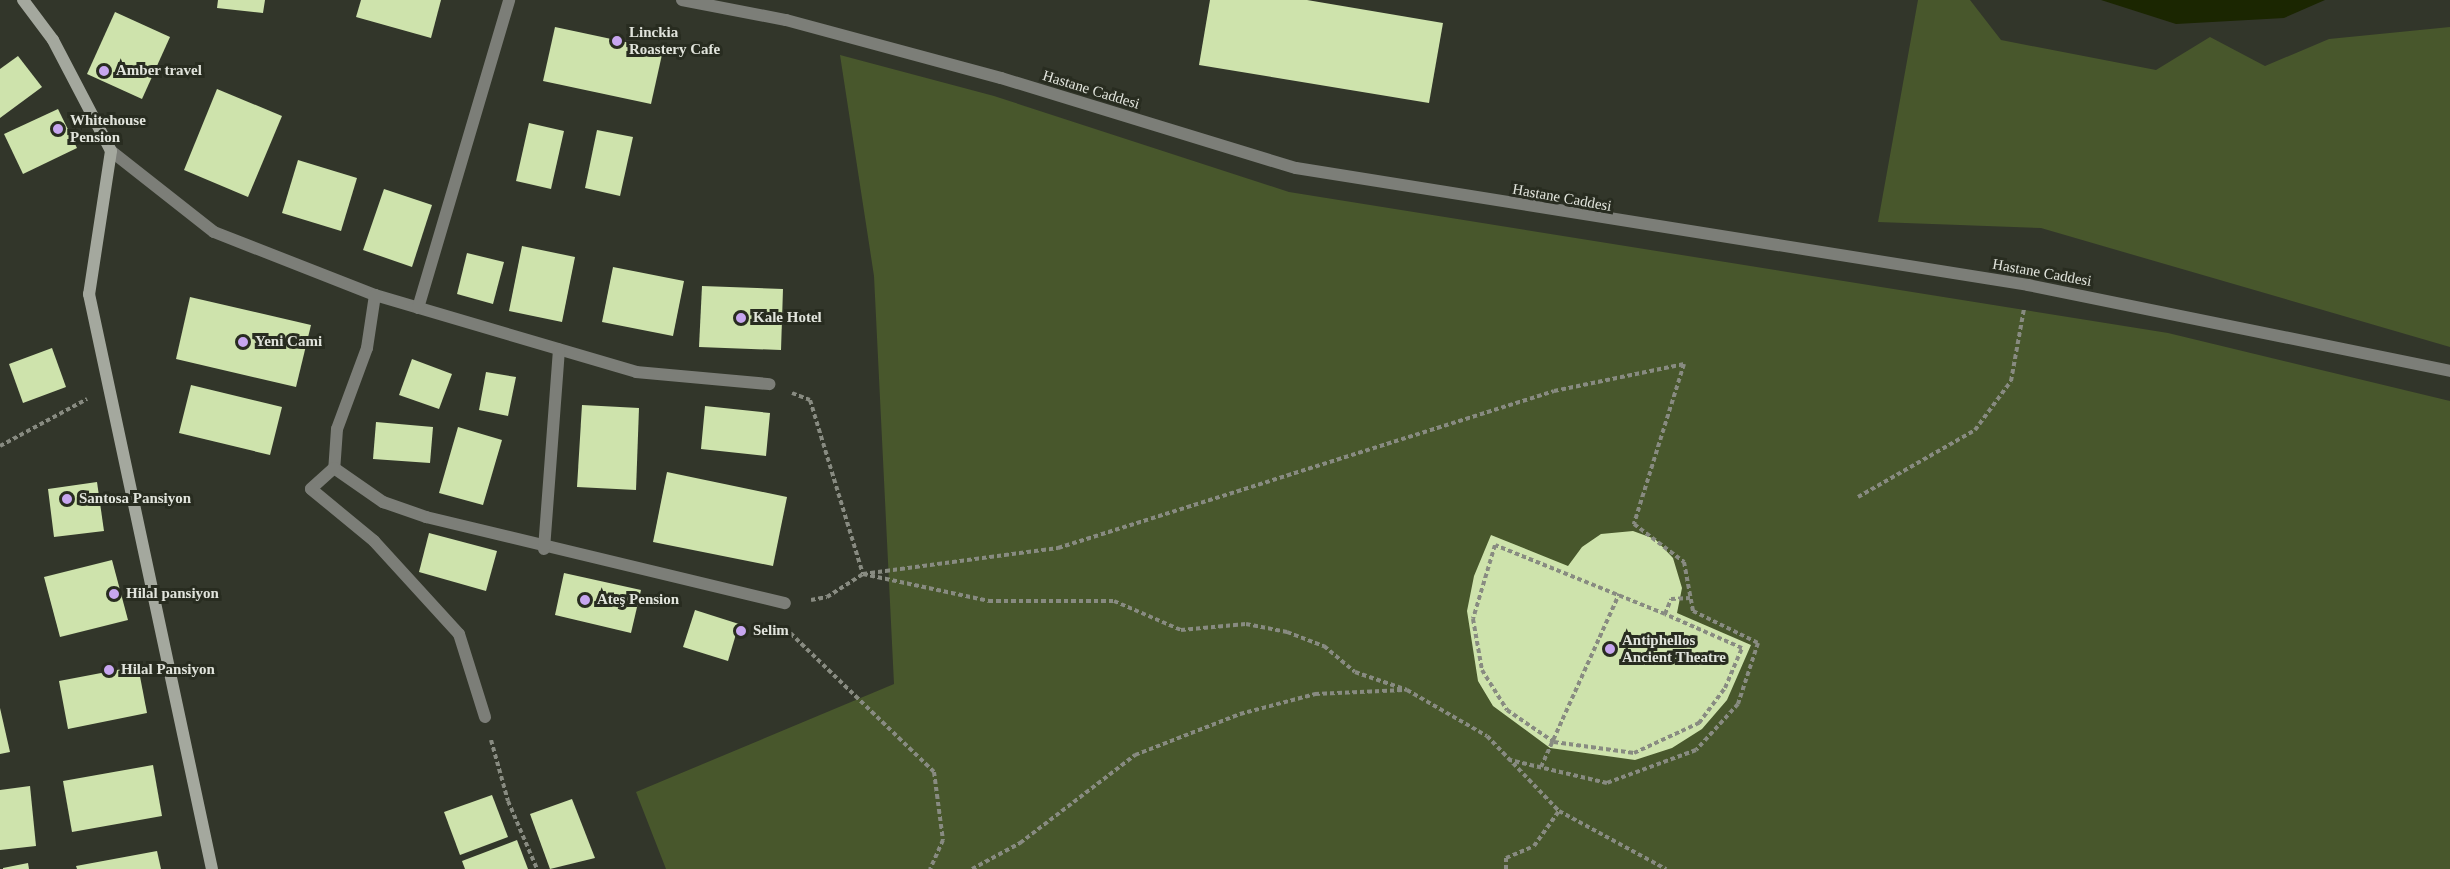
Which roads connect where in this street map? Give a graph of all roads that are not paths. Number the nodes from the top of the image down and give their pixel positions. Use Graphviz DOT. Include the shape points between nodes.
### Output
graph roads {
  1 [pos="23,0"];
  2 [pos="509,0"];
  3 [pos="682,0"];
  4 [pos="111,151"];
  5 [pos="375,295"];
  6 [pos="418,308"];
  7 [pos="559,350"];
  8 [pos="2450,371"];
  9 [pos="769,384"];
  10 [pos="334,468"];
  11 [pos="544,549"];
  12 [pos="785,603"];
  13 [pos="485,717"];
  14 [pos="212,869"];
  1 -- 4 [label="main road" via="53,40"];
  2 -- 6 [label="street"];
  3 -- 8 [label="street, Hastane Caddesi" via="786,20 989,75 1296,168 2028,285"];
  4 -- 5 [label="street" via="214,232"];
  4 -- 14 [label="main road" via="89,294 106,389"];
  5 -- 6 [label="street"];
  5 -- 10 [label="street" via="367,348 337,429"];
  6 -- 7 [label="street"];
  7 -- 9 [label="street" via="636,372"];
  7 -- 11 [label="street"];
  10 -- 11 [label="street" via="383,502"];
  10 -- 13 [label="street" via="311,489 374,541 459,634"];
  11 -- 12 [label="street"];
}
